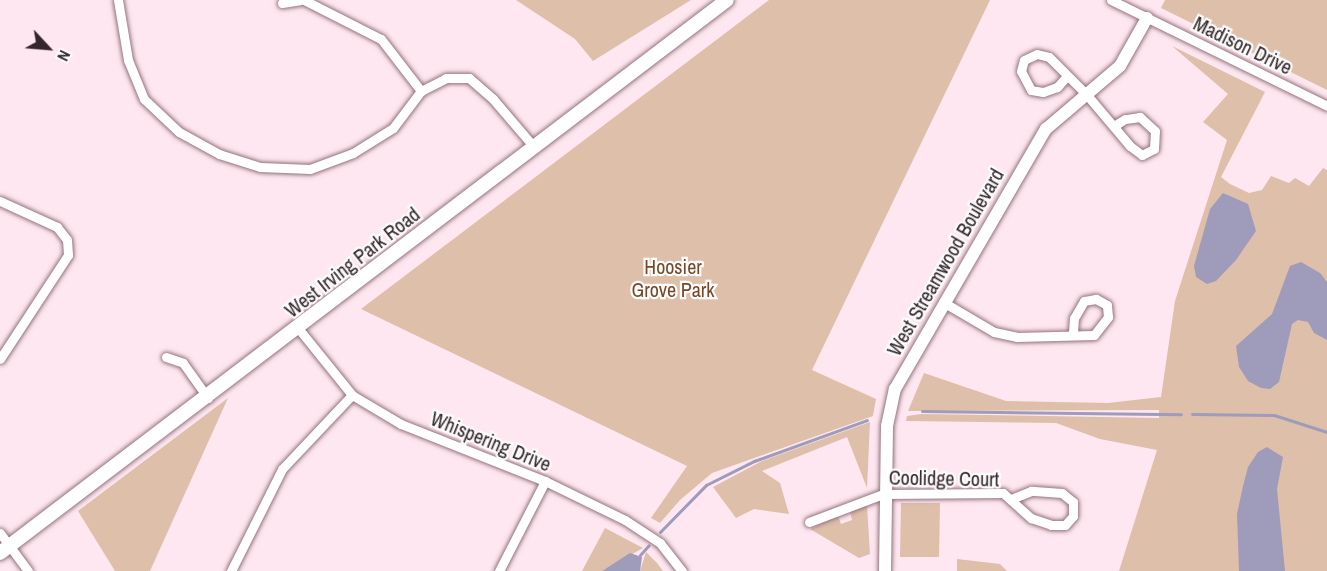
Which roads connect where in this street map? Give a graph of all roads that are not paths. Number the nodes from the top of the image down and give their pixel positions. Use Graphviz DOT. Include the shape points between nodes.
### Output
graph roads {
  1 [pos="118,0"];
  2 [pos="300,0"];
  3 [pos="304,0"];
  4 [pos="727,0"];
  5 [pos="1111,0"];
  6 [pos="282,3"];
  7 [pos="1147,18"];
  8 [pos="1067,76"];
  9 [pos="421,91"];
  10 [pos="1087,95"];
  11 [pos="1327,106"];
  12 [pos="1114,126"];
  13 [pos="534,147"];
  14 [pos="0,201"];
  15 [pos="942,302"];
  16 [pos="298,328"];
  17 [pos="1073,333"];
  18 [pos="3,347"];
  19 [pos="166,357"];
  20 [pos="0,359"];
  21 [pos="352,395"];
  22 [pos="208,398"];
  23 [pos="545,481"];
  24 [pos="883,494"];
  25 [pos="1011,499"];
  26 [pos="809,522"];
  27 [pos="0,532"];
  28 [pos="5,549"];
  29 [pos="28,571"];
  30 [pos="231,571"];
  31 [pos="499,571"];
  32 [pos="682,571"];
  33 [pos="885,571"];
  1 -- 9 [label="street" via="128,60 144,99 178,132 219,154 260,167 310,169 353,153 393,128"];
  2 -- 6 [label="street"];
  3 -- 9 [label="street" via="381,39"];
  4 -- 13 [label="main road, West Irving Park Road"];
  5 -- 7 [label="street, Madison Drive"];
  7 -- 10 [label="street, West Streamwood Boulevard" via="1120,66"];
  7 -- 11 [label="street, Madison Drive"];
  8 -- 8 [label="street" via="1049,57 1037,54 1024,60 1021,71 1031,90 1043,92 1057,87"];
  8 -- 10 [label="street"];
  9 -- 13 [label="street" via="446,78 469,78 493,99"];
  10 -- 12 [label="street"];
  10 -- 15 [label="street, West Streamwood Boulevard" via="1046,129"];
  12 -- 12 [label="street" via="1142,155 1154,149 1155,131 1140,117 1125,119"];
  13 -- 16 [label="main road, West Irving Park Road"];
  14 -- 18 [label="street" via="57,227 67,240 68,255"];
  15 -- 17 [label="street" via="1005,336"];
  15 -- 24 [label="street, West Streamwood Boulevard" via="889,407"];
  16 -- 21 [label="street, Whispering Drive"];
  16 -- 22 [label="main road, West Irving Park Road"];
  17 -- 17 [label="street" via="1096,333 1108,317 1107,305 1096,299 1084,302 1074,318"];
  18 -- 20 [label="street"];
  19 -- 22 [label="street" via="183,363"];
  21 -- 23 [label="street, Whispering Drive" via="401,424"];
  21 -- 30 [label="street" via="282,469"];
  22 -- 28 [label="main road, West Irving Park Road"];
  23 -- 31 [label="street"];
  23 -- 32 [label="street, Whispering Drive" via="645,532"];
  24 -- 25 [label="street, Coolidge Court" via="1003,493"];
  24 -- 26 [label="street, Coolidge Court"];
  24 -- 33 [label="street, West Streamwood Boulevard"];
  25 -- 25 [label="street, Coolidge Court" via="1031,492 1062,493 1073,502 1073,516 1065,525 1051,525 1031,518"];
  27 -- 28 [label="street"];
  28 -- 29 [label="street"];
}
